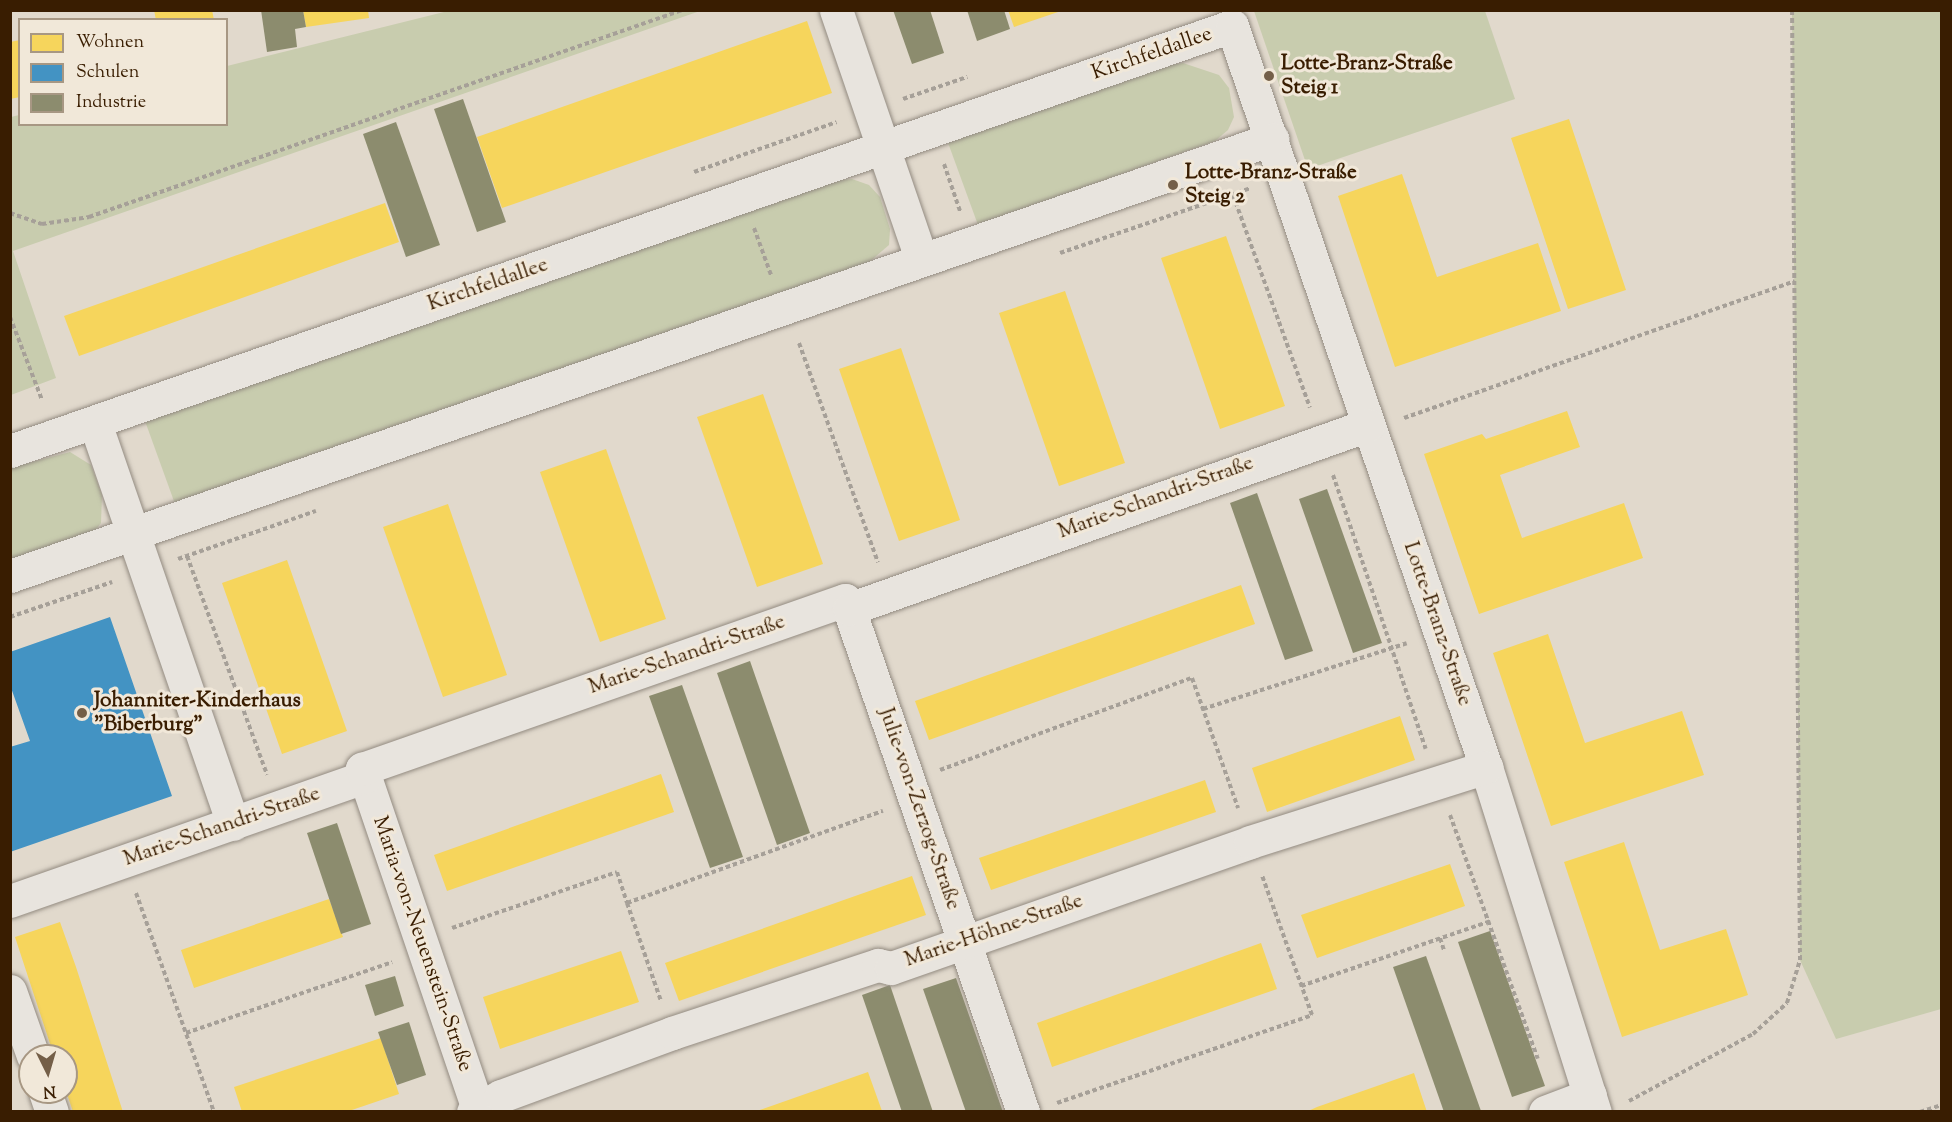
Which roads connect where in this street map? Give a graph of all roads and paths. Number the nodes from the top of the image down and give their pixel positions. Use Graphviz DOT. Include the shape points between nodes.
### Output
graph roads {
  1 [pos="682,10"];
  2 [pos="836,10"];
  3 [pos="1792,10"];
  4 [pos="920,94"];
  5 [pos="932,129"];
  6 [pos="1272,139"];
  7 [pos="881,146"];
  8 [pos="730,160"];
  9 [pos="743,195"];
  10 [pos="1233,195"];
  11 [pos="10,213"];
  12 [pos="970,241"];
  13 [pos="921,258"];
  14 [pos="1795,281"];
  15 [pos="782,307"];
  16 [pos="10,317"];
  17 [pos="42,400"];
  18 [pos="95,423"];
  19 [pos="1368,425"];
  20 [pos="1322,439"];
  21 [pos="10,451"];
  22 [pos="134,533"];
  23 [pos="143,571"];
  24 [pos="10,576"];
  25 [pos="890,594"];
  26 [pos="849,609"];
  27 [pos="10,617"];
  28 [pos="1439,630"];
  29 [pos="1391,649"];
  30 [pos="1203,709"];
  31 [pos="1486,767"];
  32 [pos="365,777"];
  33 [pos="1438,784"];
  34 [pos="915,800"];
  35 [pos="278,807"];
  36 [pos="233,824"];
  37 [pos="125,861"];
  38 [pos="10,901"];
  39 [pos="627,903"];
  40 [pos="1531,907"];
  41 [pos="1490,921"];
  42 [pos="1440,938"];
  43 [pos="964,942"];
  44 [pos="422,945"];
  45 [pos="1444,950"];
  46 [pos="1301,986"];
  47 [pos="10,991"];
  48 [pos="672,1033"];
  49 [pos="186,1034"];
  50 [pos="29,1044"];
  51 [pos="1602,1104"];
  52 [pos="1941,1105"];
  53 [pos="1550,1110"];
  54 [pos="477,1111"];
  55 [pos="214,1112"];
  56 [pos="1023,1112"];
  57 [pos="1920,1112"];
  1 -- 11 [label="path" via="89,217 42,224"];
  2 -- 7 [label="street"];
  3 -- 14 [label="path"];
  4 -- 5 [label="path"];
  5 -- 6 [label="street, Kirchfeldallee" via="1232,26"];
  5 -- 7 [label="street, Kirchfeldallee"];
  5 -- 12 [label="path"];
  6 -- 12 [label="street"];
  6 -- 19 [label="street, Lotte-Branz-Straße"];
  7 -- 9 [label="street, Kirchfeldallee"];
  7 -- 13 [label="street"];
  8 -- 9 [label="path"];
  9 -- 15 [label="path"];
  9 -- 18 [label="street, Kirchfeldallee"];
  10 -- 20 [label="path"];
  12 -- 13 [label="street"];
  13 -- 15 [label="street"];
  14 -- 19 [label="path" via="1395,421"];
  14 -- 51 [label="path" via="1800,960 1787,1003 1753,1034"];
  15 -- 22 [label="street"];
  15 -- 25 [label="path"];
  16 -- 17 [label="path"];
  18 -- 21 [label="street, Kirchfeldallee"];
  18 -- 22 [label="street"];
  19 -- 20 [label="street, Marie-Schandri-Straße"];
  19 -- 28 [label="street, Lotte-Branz-Straße"];
  20 -- 25 [label="street, Marie-Schandri-Straße"];
  20 -- 29 [label="path"];
  22 -- 23 [label="street"];
  22 -- 24 [label="street"];
  23 -- 27 [label="path"];
  23 -- 35 [label="path" via="187,556"];
  23 -- 36 [label="street"];
  25 -- 26 [label="street, Marie-Schandri-Straße"];
  26 -- 32 [label="street, Marie-Schandri-Straße" via="845,600 362,769"];
  26 -- 34 [label="street, Julie-von-Zerzog-Straße"];
  28 -- 29 [label="path"];
  28 -- 31 [label="street, Lotte-Branz-Straße"];
  29 -- 30 [label="path"];
  29 -- 33 [label="path"];
  31 -- 33 [label="street, Marie-Höhne-Straße"];
  31 -- 40 [label="street, Lotte-Branz-Straße"];
  32 -- 35 [label="street, Marie-Schandri-Straße"];
  32 -- 44 [label="street, Maria-von-Neuenstein-Straße"];
  33 -- 41 [label="path"];
  33 -- 43 [label="street, Marie-Höhne-Straße" via="1250,842"];
  34 -- 39 [label="path"];
  34 -- 43 [label="street, Julie-von-Zerzog-Straße"];
  35 -- 36 [label="street, Marie-Schandri-Straße"];
  36 -- 37 [label="street, Marie-Schandri-Straße"];
  37 -- 38 [label="street, Marie-Schandri-Straße"];
  37 -- 49 [label="path"];
  39 -- 44 [label="path" via="617,872"];
  39 -- 48 [label="path"];
  40 -- 41 [label="path"];
  40 -- 51 [label="street, Lotte-Branz-Straße"];
  41 -- 42 [label="path"];
  41 -- 53 [label="path"];
  42 -- 45 [label="path"];
  42 -- 46 [label="path"];
  43 -- 48 [label="street, Marie-Höhne-Straße" via="891,968 878,965"];
  43 -- 56 [label="street, Julie-von-Zerzog-Straße"];
  44 -- 49 [label="path"];
  44 -- 54 [label="street, Maria-von-Neuenstein-Straße"];
  47 -- 50 [label="street"];
  48 -- 54 [label="street, Marie-Höhne-Straße" via="501,1096"];
  49 -- 55 [label="path"];
  51 -- 53 [label="street"];
  52 -- 57 [label="path"];
}
